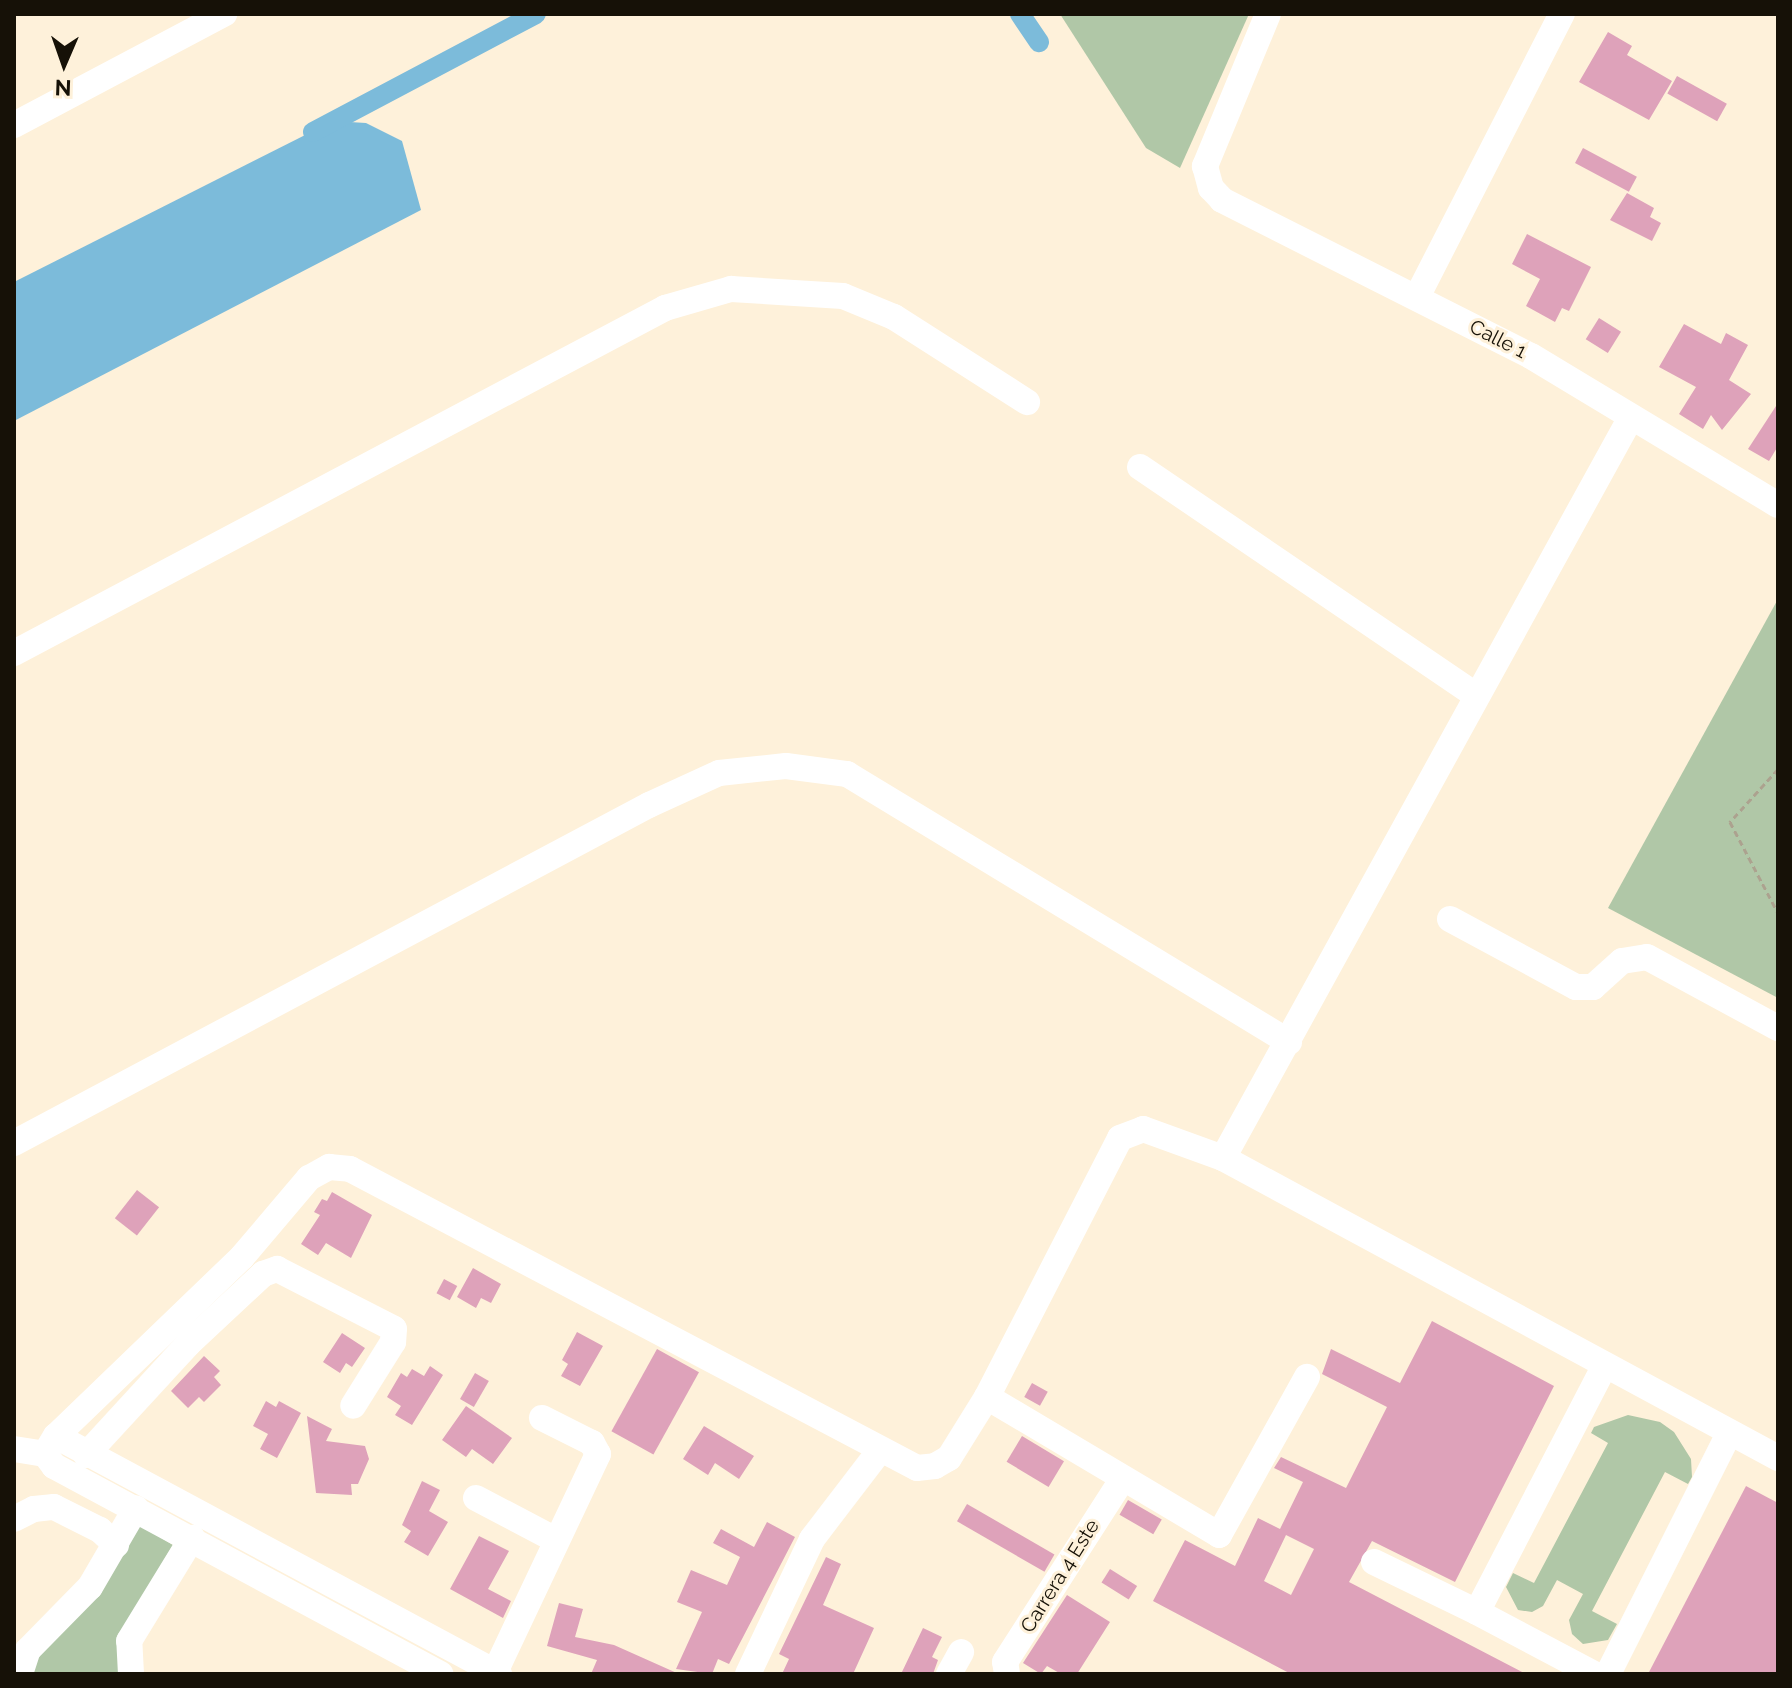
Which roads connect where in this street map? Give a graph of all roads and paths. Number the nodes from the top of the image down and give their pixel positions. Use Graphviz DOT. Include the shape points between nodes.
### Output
graph roads {
  1 [pos="224,14"];
  2 [pos="1268,14"];
  3 [pos="1562,14"];
  4 [pos="14,125"];
  5 [pos="1417,297"];
  6 [pos="1027,402"];
  7 [pos="1631,417"];
  8 [pos="1140,467"];
  9 [pos="1778,505"];
  10 [pos="14,653"];
  11 [pos="1476,695"];
  12 [pos="1778,769"];
  13 [pos="1778,913"];
  14 [pos="1450,919"];
  15 [pos="1778,1028"];
  16 [pos="1289,1042"];
  17 [pos="14,1143"];
  18 [pos="1223,1158"];
  19 [pos="1604,1367"];
  20 [pos="1307,1377"];
  21 [pos="987,1397"];
  22 [pos="353,1406"];
  23 [pos="542,1418"];
  24 [pos="1729,1433"];
  25 [pos="50,1445"];
  26 [pos="14,1449"];
  27 [pos="880,1450"];
  28 [pos="86,1455"];
  29 [pos="1778,1458"];
  30 [pos="1122,1480"];
  31 [pos="476,1498"];
  32 [pos="136,1508"];
  33 [pos="14,1519"];
  34 [pos="192,1538"];
  35 [pos="554,1539"];
  36 [pos="116,1545"];
  37 [pos="1374,1562"];
  38 [pos="1477,1612"];
  39 [pos="497,1673"];
  40 [pos="20,1674"];
  41 [pos="131,1674"];
  42 [pos="441,1674"];
  43 [pos="748,1674"];
  44 [pos="1007,1674"];
  45 [pos="1594,1674"];
  46 [pos="1608,1674"];
  1 -- 4 [label="street"];
  2 -- 5 [label="street, Calle 1" via="1205,166 1211,188 1222,200"];
  3 -- 5 [label="street"];
  5 -- 7 [label="street, Calle 1" via="1531,356"];
  6 -- 10 [label="street" via="894,317 843,296 731,289 665,308"];
  7 -- 9 [label="street, Calle 1"];
  7 -- 11 [label="street"];
  8 -- 11 [label="street"];
  11 -- 16 [label="street"];
  12 -- 13 [label="path" via="1730,822"];
  14 -- 15 [label="street" via="1576,987 1593,987 1622,961 1647,957"];
  16 -- 17 [label="street" via="860,781 847,774 786,766 719,773 649,805"];
  16 -- 18 [label="street"];
  18 -- 19 [label="street"];
  18 -- 21 [label="street" via="1143,1129 1120,1138"];
  19 -- 24 [label="street"];
  19 -- 38 [label="street"];
  20 -- 30 [label="street" via="1219,1535"];
  21 -- 27 [label="street" via="949,1458 935,1466 917,1468"];
  21 -- 30 [label="street"];
  22 -- 28 [label="street" via="393,1342 394,1329 277,1269 263,1274 188,1344"];
  23 -- 35 [label="street" via="592,1443 598,1454"];
  24 -- 29 [label="street"];
  24 -- 46 [label="street"];
  25 -- 26 [label="street"];
  25 -- 27 [label="street" via="242,1257 309,1178 329,1167 350,1169 708,1354"];
  25 -- 28 [label="street"];
  25 -- 32 [label="street" via="54,1466"];
  27 -- 43 [label="street" via="812,1539"];
  28 -- 39 [label="street"];
  30 -- 44 [label="street, Carrera 4 Este" via="1005,1662"];
  31 -- 35 [label="street"];
  32 -- 34 [label="street"];
  32 -- 36 [label="street"];
  33 -- 36 [label="street" via="54,1507 100,1530"];
  34 -- 41 [label="street" via="129,1641"];
  34 -- 42 [label="street"];
  35 -- 39 [label="street"];
  36 -- 40 [label="street" via="90,1587 28,1650"];
  37 -- 38 [label="street"];
  38 -- 45 [label="street"];
}
